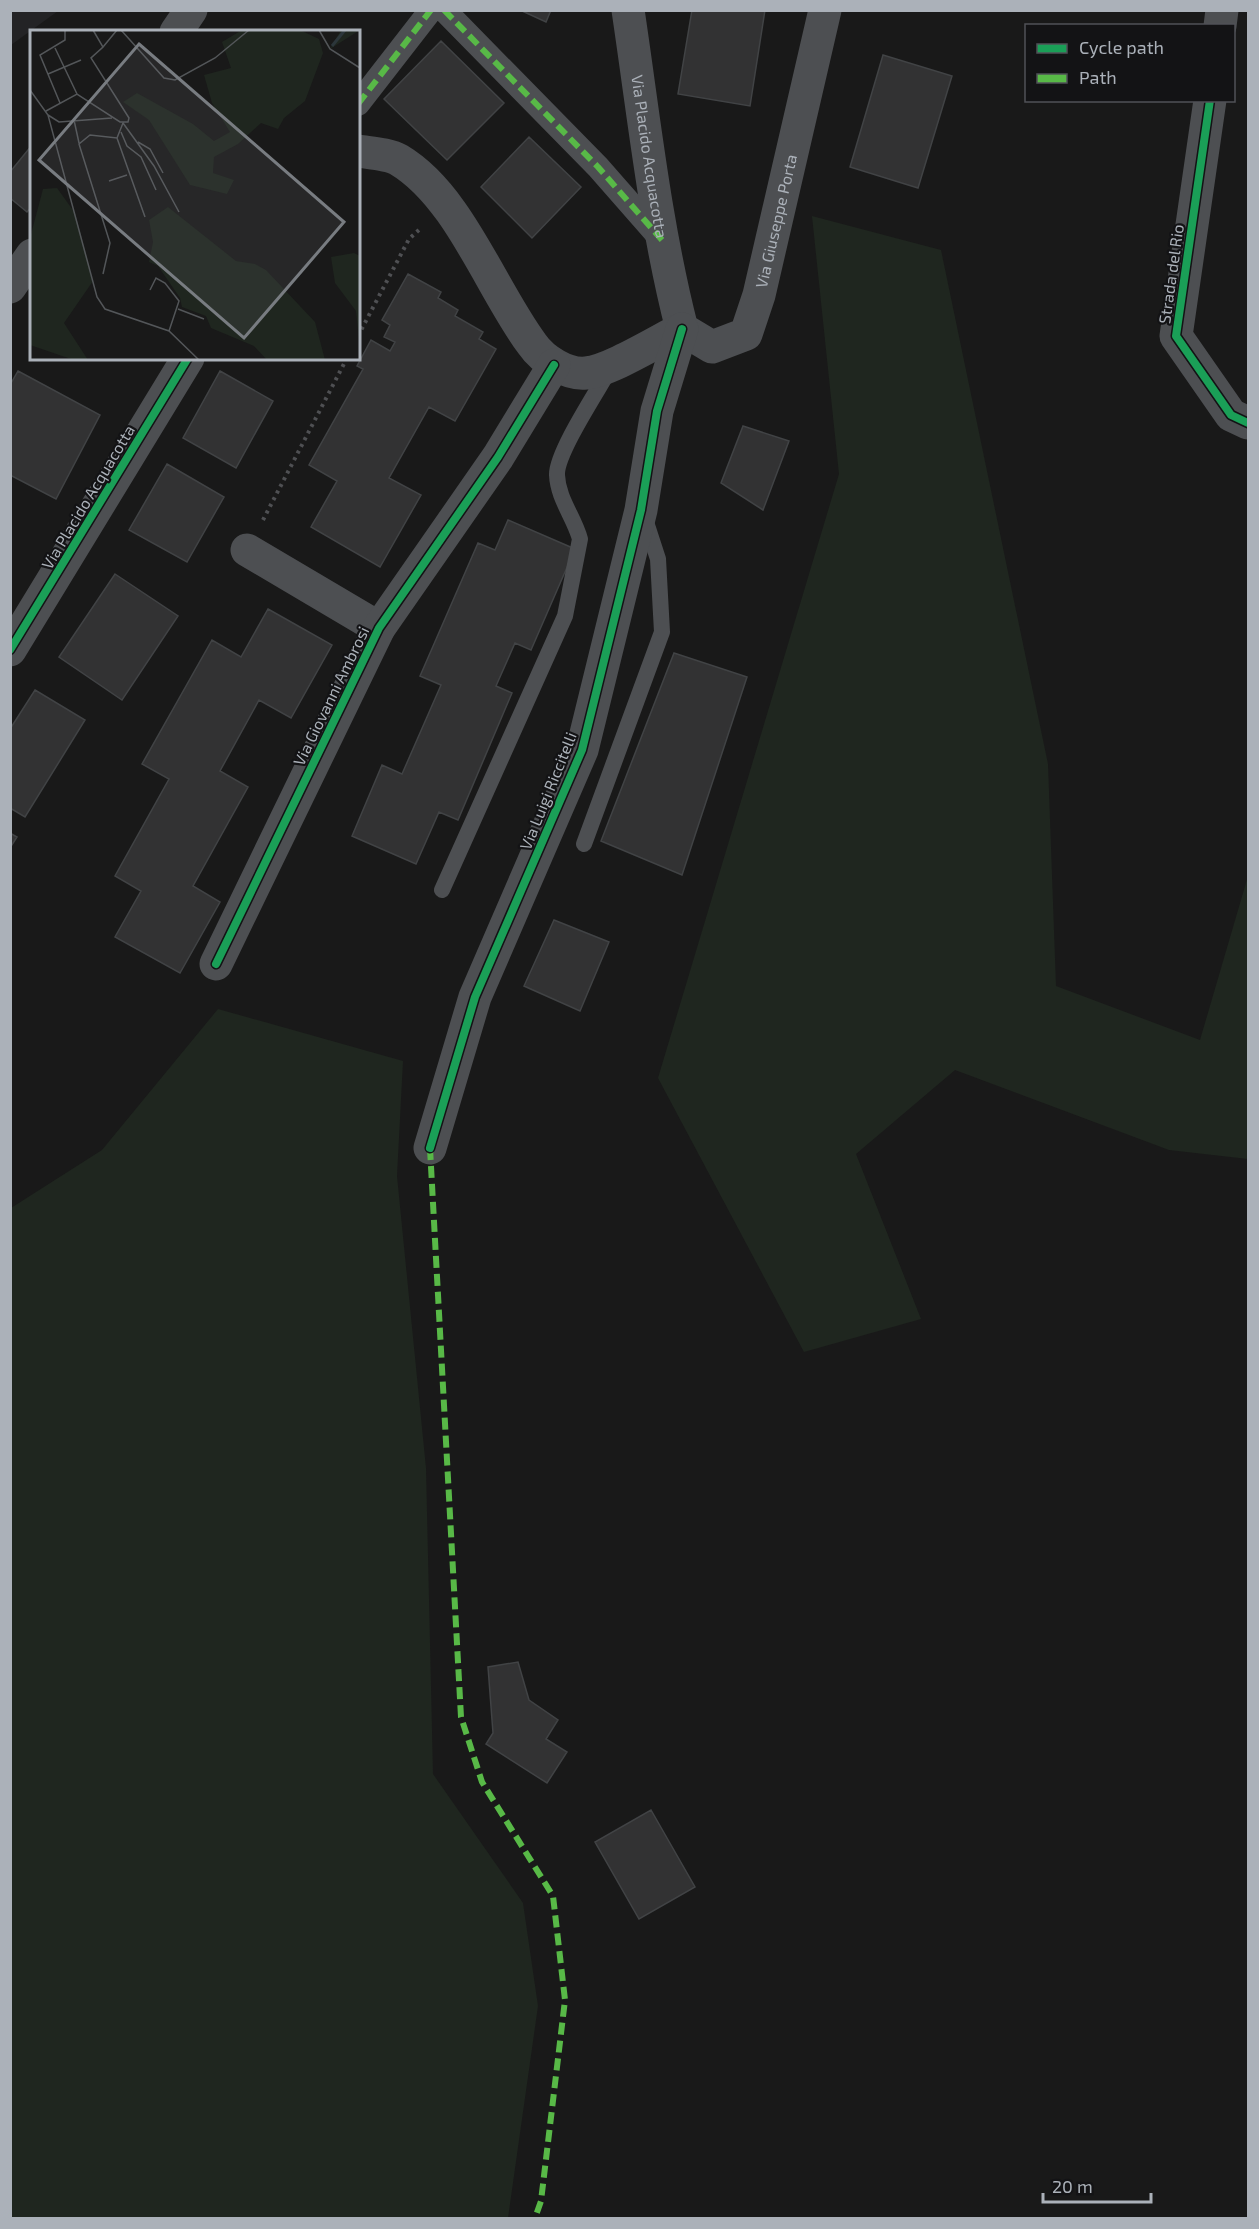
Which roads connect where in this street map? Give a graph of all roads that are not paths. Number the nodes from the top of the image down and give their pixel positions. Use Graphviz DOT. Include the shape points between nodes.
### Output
graph roads {
  1 [pos="191,10"];
  2 [pos="431,10"];
  3 [pos="444,10"];
  4 [pos="628,10"];
  5 [pos="825,10"];
  6 [pos="177,30"];
  7 [pos="360,101"];
  8 [pos="1209,102"];
  9 [pos="360,151"];
  10 [pos="662,240"];
  11 [pos="30,258"];
  12 [pos="10,287"];
  13 [pos="678,315"];
  14 [pos="187,360"];
  15 [pos="613,364"];
  16 [pos="554,365"];
  17 [pos="1248,423"];
  18 [pos="641,510"];
  19 [pos="247,550"];
  20 [pos="380,628"];
  21 [pos="10,650"];
  22 [pos="584,844"];
  23 [pos="442,890"];
  24 [pos="216,963"];
  25 [pos="430,1148"];
  1 -- 6 [label="street"];
  2 -- 7 [label="street"];
  3 -- 10 [label="street" via="598,167"];
  4 -- 10 [label="street, Via Placido Acquacotta"];
  5 -- 13 [label="street, Via Giuseppe Porta" via="759,295 746,334 712,347"];
  8 -- 17 [label="street, Strada del Rio" via="1176,336 1231,415"];
  9 -- 16 [label="street" via="397,159 429,184 532,346"];
  10 -- 13 [label="street, Via Placido Acquacotta"];
  11 -- 12 [label="street"];
  13 -- 15 [label="street"];
  13 -- 18 [label="street, Via Luigi Riccitelli"];
  14 -- 21 [label="street, Via Placido Acquacotta"];
  15 -- 16 [label="street" via="586,373"];
  15 -- 23 [label="lane" via="568,443 556,473 567,514 580,539 565,616"];
  16 -- 20 [label="street, Via Giovanni Ambrosi" via="498,457"];
  18 -- 22 [label="lane" via="658,559 662,632"];
  18 -- 25 [label="street, Via Luigi Riccitelli" via="582,750 475,997"];
  19 -- 20 [label="street"];
  20 -- 24 [label="street, Via Giovanni Ambrosi"];
}
